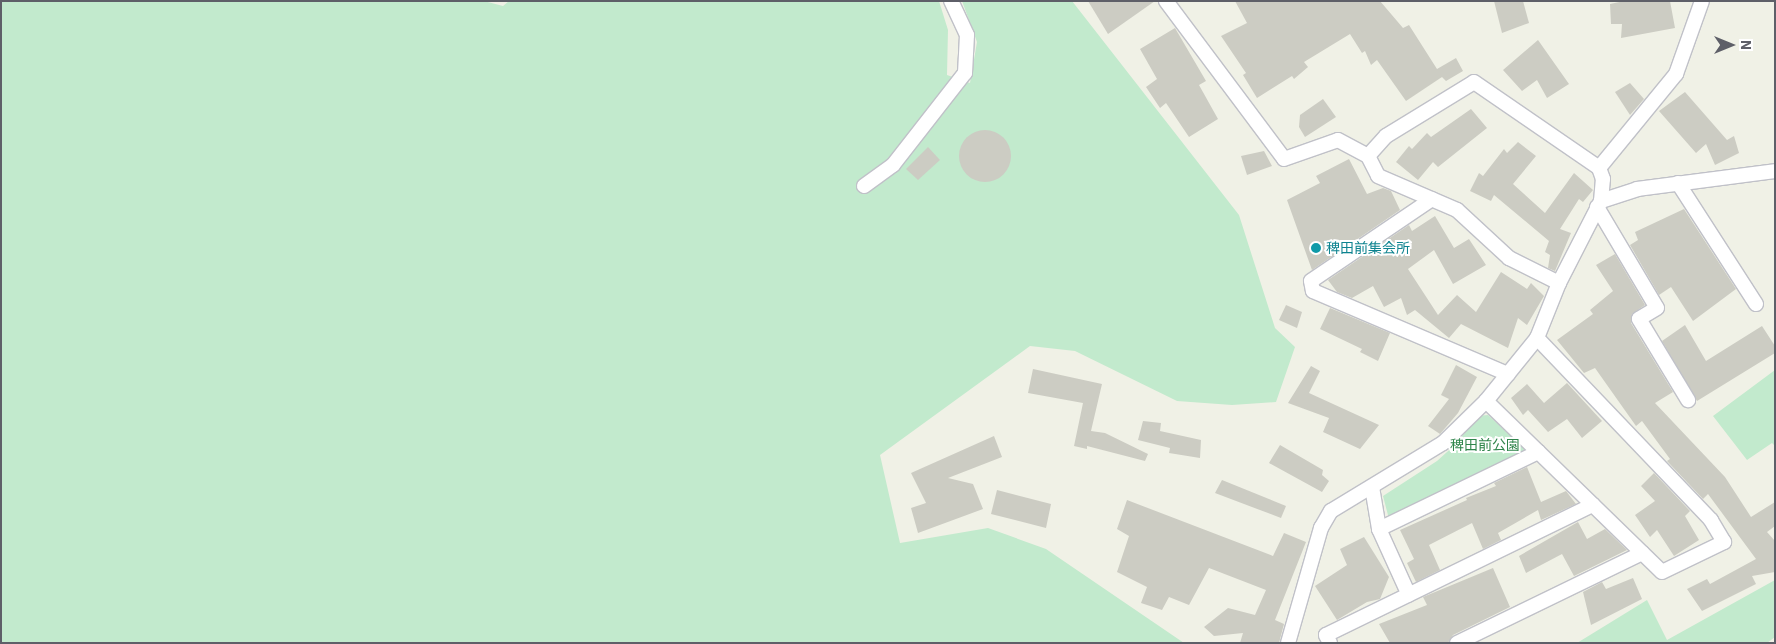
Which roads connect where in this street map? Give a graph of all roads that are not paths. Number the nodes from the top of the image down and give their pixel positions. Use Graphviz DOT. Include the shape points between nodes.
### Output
graph roads {
  1 [pos="951,1"];
  2 [pos="1166,1"];
  3 [pos="1702,1"];
  4 [pos="1368,156"];
  5 [pos="1598,168"];
  6 [pos="1775,171"];
  7 [pos="1678,183"];
  8 [pos="864,186"];
  9 [pos="1432,199"];
  10 [pos="1599,204"];
  11 [pos="1559,283"];
  12 [pos="1756,304"];
  13 [pos="1537,338"];
  14 [pos="1508,374"];
  15 [pos="1688,400"];
  16 [pos="1486,401"];
  17 [pos="1538,452"];
  18 [pos="1372,487"];
  19 [pos="1593,505"];
  20 [pos="1380,529"];
  21 [pos="1642,553"];
  22 [pos="1409,595"];
  23 [pos="1288,643"];
  24 [pos="1330,643"];
  25 [pos="1458,643"];
  1 -- 8 [label="street" via="967,35 965,73 892,165"];
  2 -- 4 [label="street" via="1284,159 1338,140"];
  3 -- 5 [label="street" via="1676,74"];
  4 -- 5 [label="street" via="1386,136 1474,82"];
  4 -- 9 [label="street" via="1378,176"];
  5 -- 10 [label="street" via="1602,179"];
  6 -- 7 [label="street"];
  7 -- 10 [label="street" via="1637,189"];
  7 -- 12 [label="street"];
  9 -- 11 [label="street" via="1457,210 1509,258"];
  9 -- 14 [label="street" via="1311,281 1313,291"];
  10 -- 11 [label="street"];
  10 -- 15 [label="street" via="1657,308 1639,319"];
  11 -- 13 [label="street"];
  13 -- 14 [label="street"];
  13 -- 21 [label="street" via="1711,520 1724,542 1662,572"];
  14 -- 16 [label="street"];
  16 -- 17 [label="street"];
  16 -- 18 [label="street" via="1443,443"];
  17 -- 19 [label="street"];
  17 -- 20 [label="street"];
  18 -- 20 [label="street"];
  18 -- 23 [label="street" via="1331,511 1321,528"];
  19 -- 21 [label="street"];
  19 -- 22 [label="street"];
  20 -- 22 [label="street"];
  21 -- 25 [label="street"];
  22 -- 24 [label="street" via="1326,635"];
}
